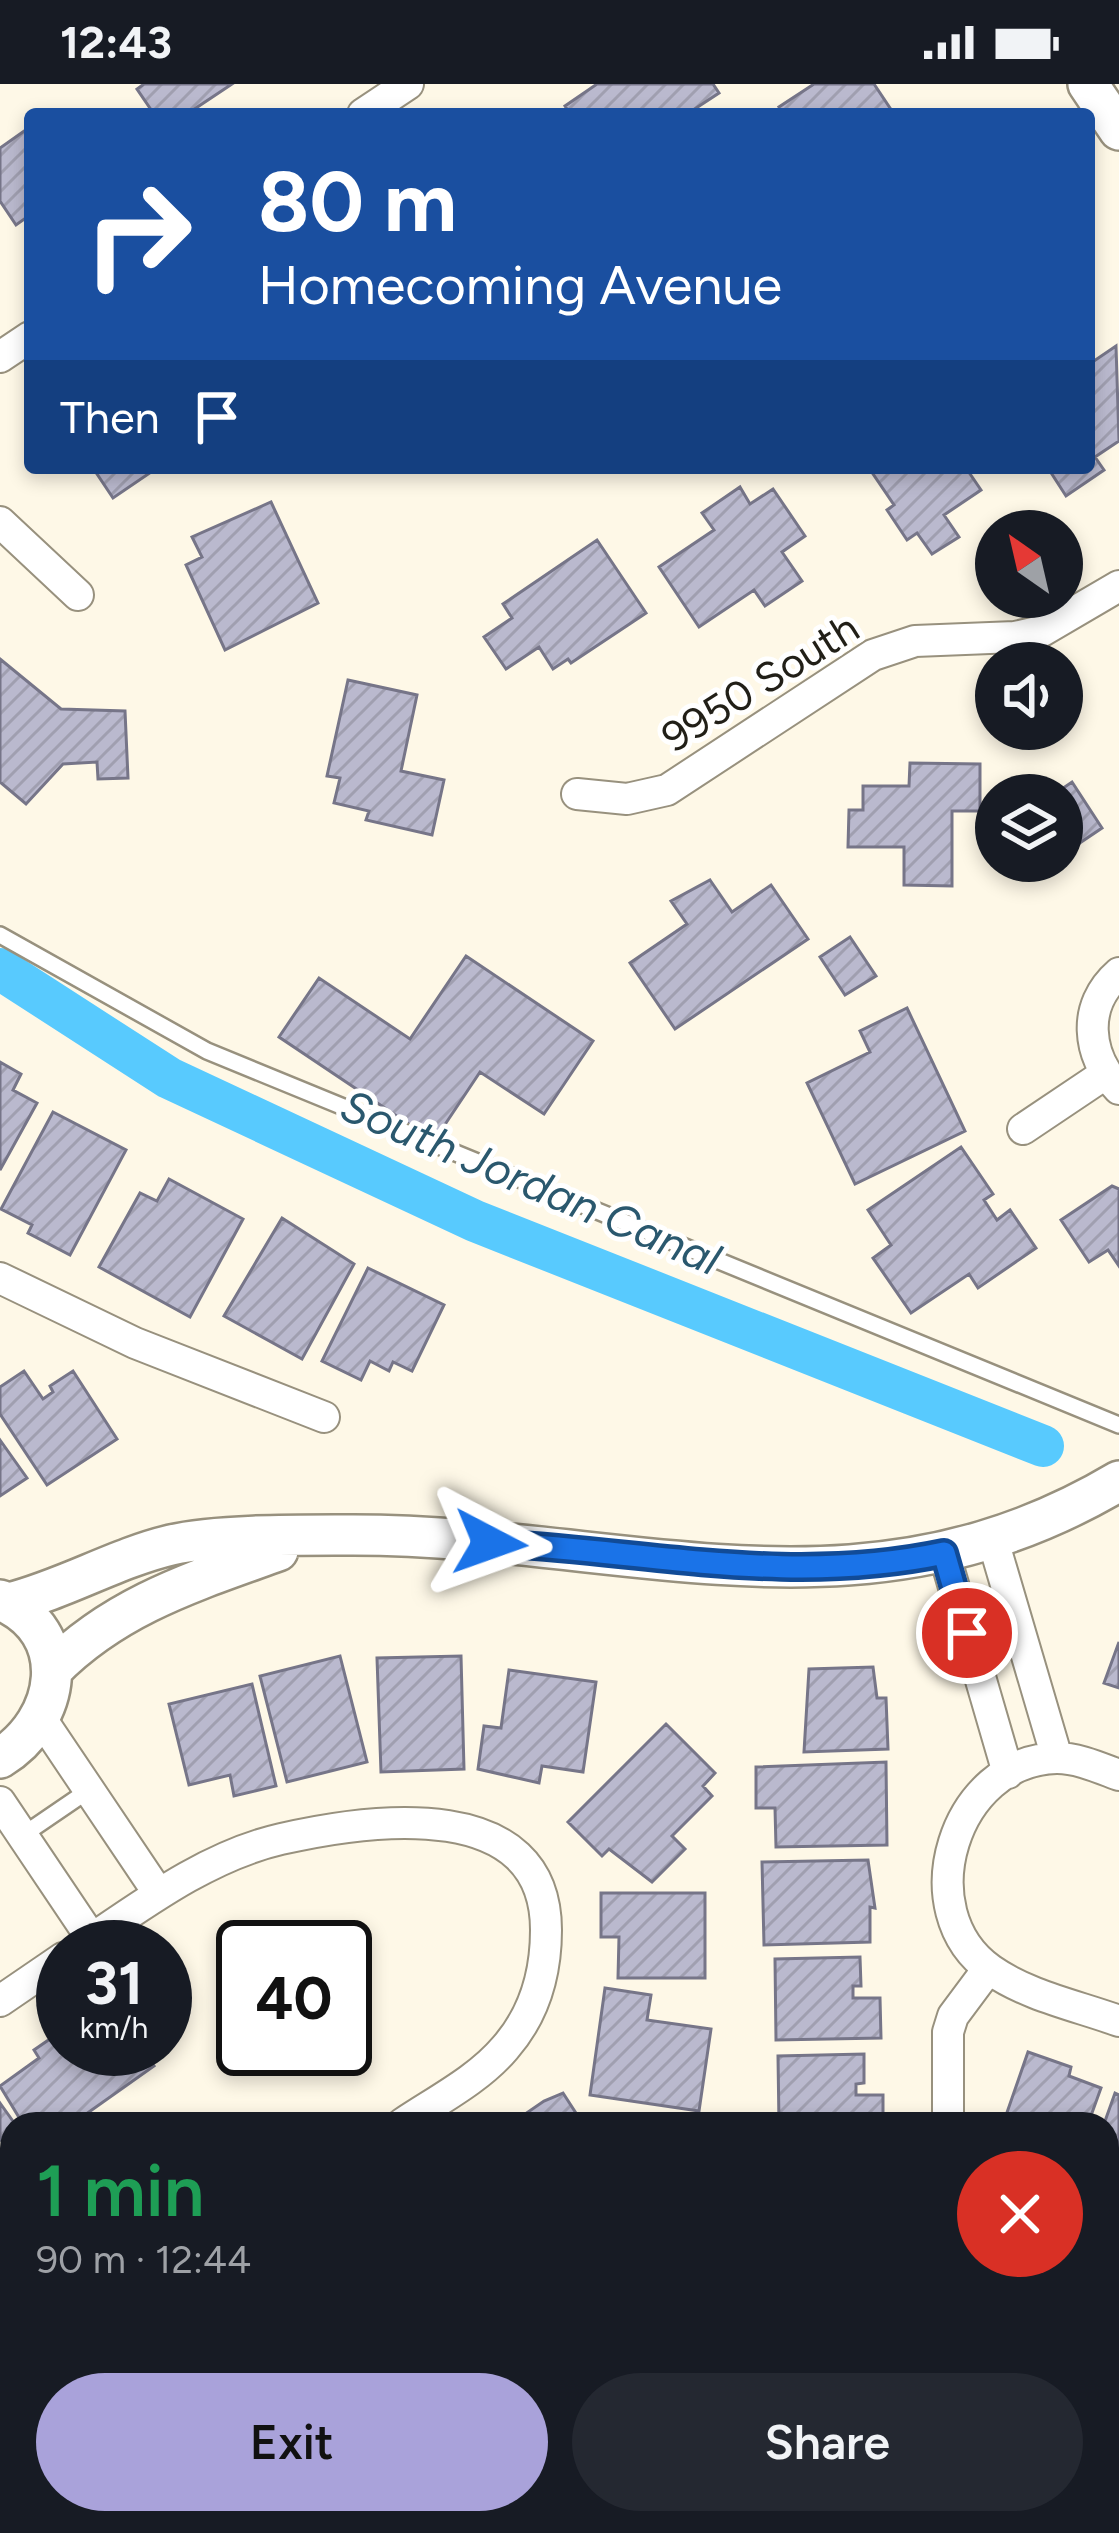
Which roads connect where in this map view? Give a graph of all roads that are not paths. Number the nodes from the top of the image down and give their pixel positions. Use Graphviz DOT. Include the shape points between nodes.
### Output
graph roads {
  1 [pos="408,84"];
  2 [pos="1088,84"];
  3 [pos="372,108"];
  4 [pos="1119,130"];
  5 [pos="0,522"];
  6 [pos="1119,586"];
  7 [pos="78,595"];
  8 [pos="577,794"];
  9 [pos="0,935"];
  10 [pos="1119,973"];
  11 [pos="1112,1082"];
  12 [pos="1023,1129"];
  13 [pos="0,1278"];
  14 [pos="324,1417"];
  15 [pos="1119,1425"];
  16 [pos="1119,1481"];
  17 [pos="316,1537"];
  18 [pos="992,1537"];
  19 [pos="944,1553"];
  20 [pos="4,1601"];
  21 [pos="1024,1646"];
  22 [pos="974,1660"];
  23 [pos="52,1670"];
  24 [pos="42,1720"];
  25 [pos="0,1758"];
  26 [pos="1057,1758"];
  27 [pos="1008,1773"];
  28 [pos="1119,1775"];
  29 [pos="86,1792"];
  30 [pos="0,1802"];
  31 [pos="23,1834"];
  32 [pos="159,1894"];
  33 [pos="73,1920"];
  34 [pos="120,1920"];
  35 [pos="988,1969"];
  36 [pos="36,1976"];
  37 [pos="0,2001"];
  38 [pos="1119,2021"];
  39 [pos="419,2112"];
  40 [pos="948,2112"];
  1 -- 3 [label="street"];
  2 -- 4 [label="street"];
  5 -- 7 [label="street"];
  6 -- 8 [label="street, 9950 South" via="1042,631 915,641 873,655 667,790 627,799"];
  9 -- 15 [label="lane" via="207,1051"];
  10 -- 11 [label="street" via="1096,1004 1091,1028"];
  11 -- 12 [label="street"];
  13 -- 14 [label="street" via="135,1343"];
  16 -- 18 [label="street"];
  17 -- 19 [label="street" via="536,1545 781,1568"];
  17 -- 20 [label="street" via="172,1544 63,1588"];
  17 -- 23 [label="street" via="143,1601"];
  18 -- 19 [label="street"];
  18 -- 21 [label="street"];
  19 -- 22 [label="street"];
  20 -- 23 [label="street" via="38,1631"];
  21 -- 22 [label="lane"];
  21 -- 26 [label="street"];
  22 -- 27 [label="street"];
  23 -- 24 [label="street"];
  24 -- 25 [label="street"];
  24 -- 29 [label="street"];
  26 -- 27 [label="street"];
  26 -- 28 [label="street"];
  27 -- 35 [label="street" via="964,1816 946,1879 952,1911"];
  29 -- 31 [label="lane"];
  29 -- 32 [label="street"];
  30 -- 31 [label="street"];
  31 -- 33 [label="street"];
  32 -- 34 [label="street"];
  32 -- 39 [label="street" via="275,1840 337,1828 447,1827 499,1839 528,1861 546,1901 546,1943 526,2021 488,2064"];
  35 -- 38 [label="street"];
  35 -- 40 [label="street" via="948,2032"];
  36 -- 37 [label="street"];
}
